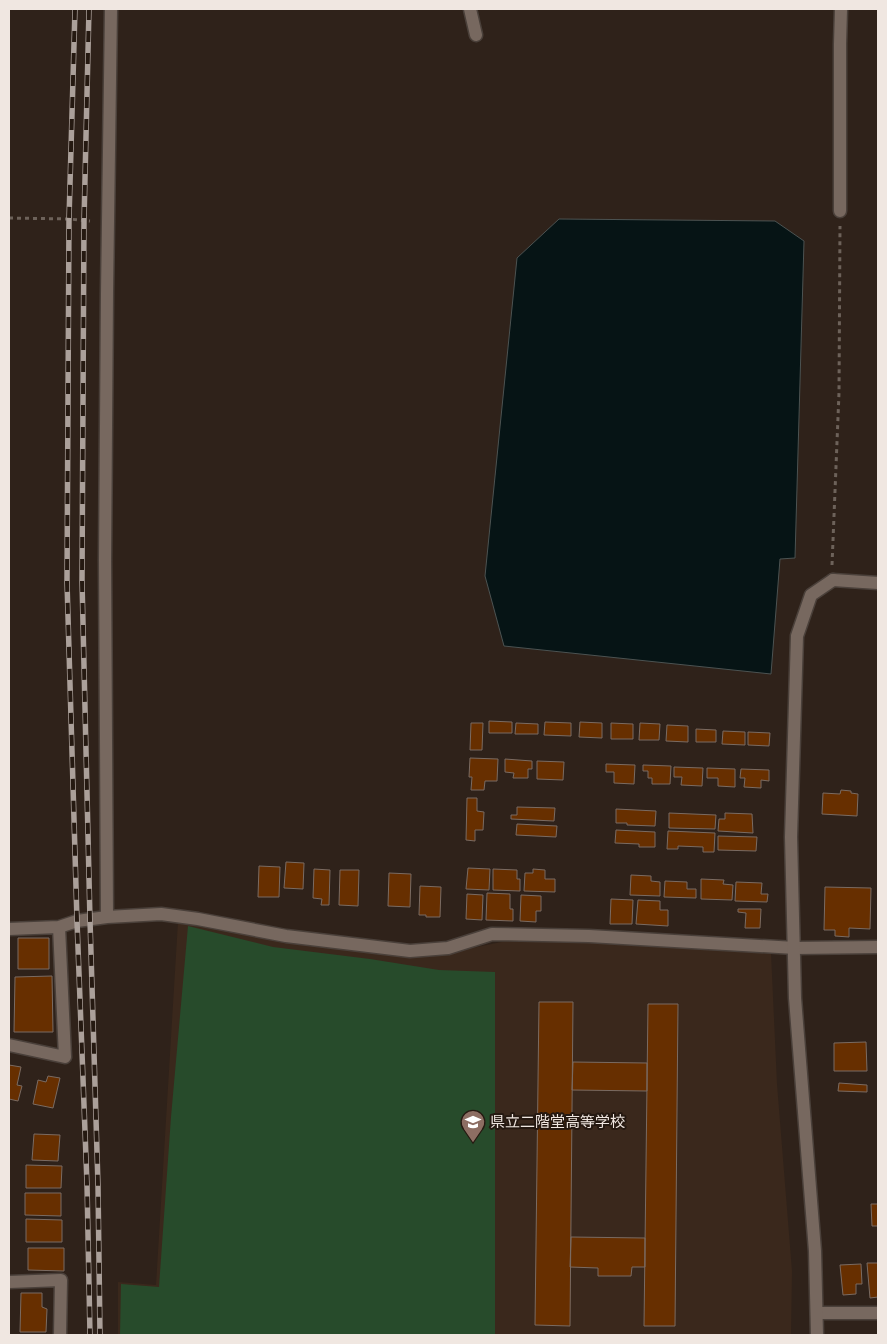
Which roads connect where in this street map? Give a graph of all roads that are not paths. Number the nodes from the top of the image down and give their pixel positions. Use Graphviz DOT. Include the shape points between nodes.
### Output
graph roads {
  1 [pos="111,9"];
  2 [pos="470,9"];
  3 [pos="842,9"];
  4 [pos="476,35"];
  5 [pos="840,211"];
  6 [pos="878,583"];
  7 [pos="107,917"];
  8 [pos="59,927"];
  9 [pos="9,929"];
  10 [pos="794,948"];
  11 [pos="878,948"];
  12 [pos="9,1045"];
  13 [pos="9,1282"];
  14 [pos="817,1313"];
  15 [pos="878,1313"];
  16 [pos="60,1335"];
  17 [pos="817,1335"];
  1 -- 7 [label="street" via="105,560"];
  2 -- 4 [label="street"];
  3 -- 5 [label="street"];
  6 -- 10 [label="street" via="833,580 811,595 797,636 791,837"];
  7 -- 8 [label="street"];
  7 -- 10 [label="street" via="161,914 286,936 410,951 448,948 492,934"];
  8 -- 9 [label="street"];
  8 -- 12 [label="street" via="65,1057"];
  10 -- 11 [label="street"];
  10 -- 14 [label="street"];
  13 -- 16 [label="street" via="61,1280"];
  14 -- 15 [label="street"];
  14 -- 17 [label="street"];
}
